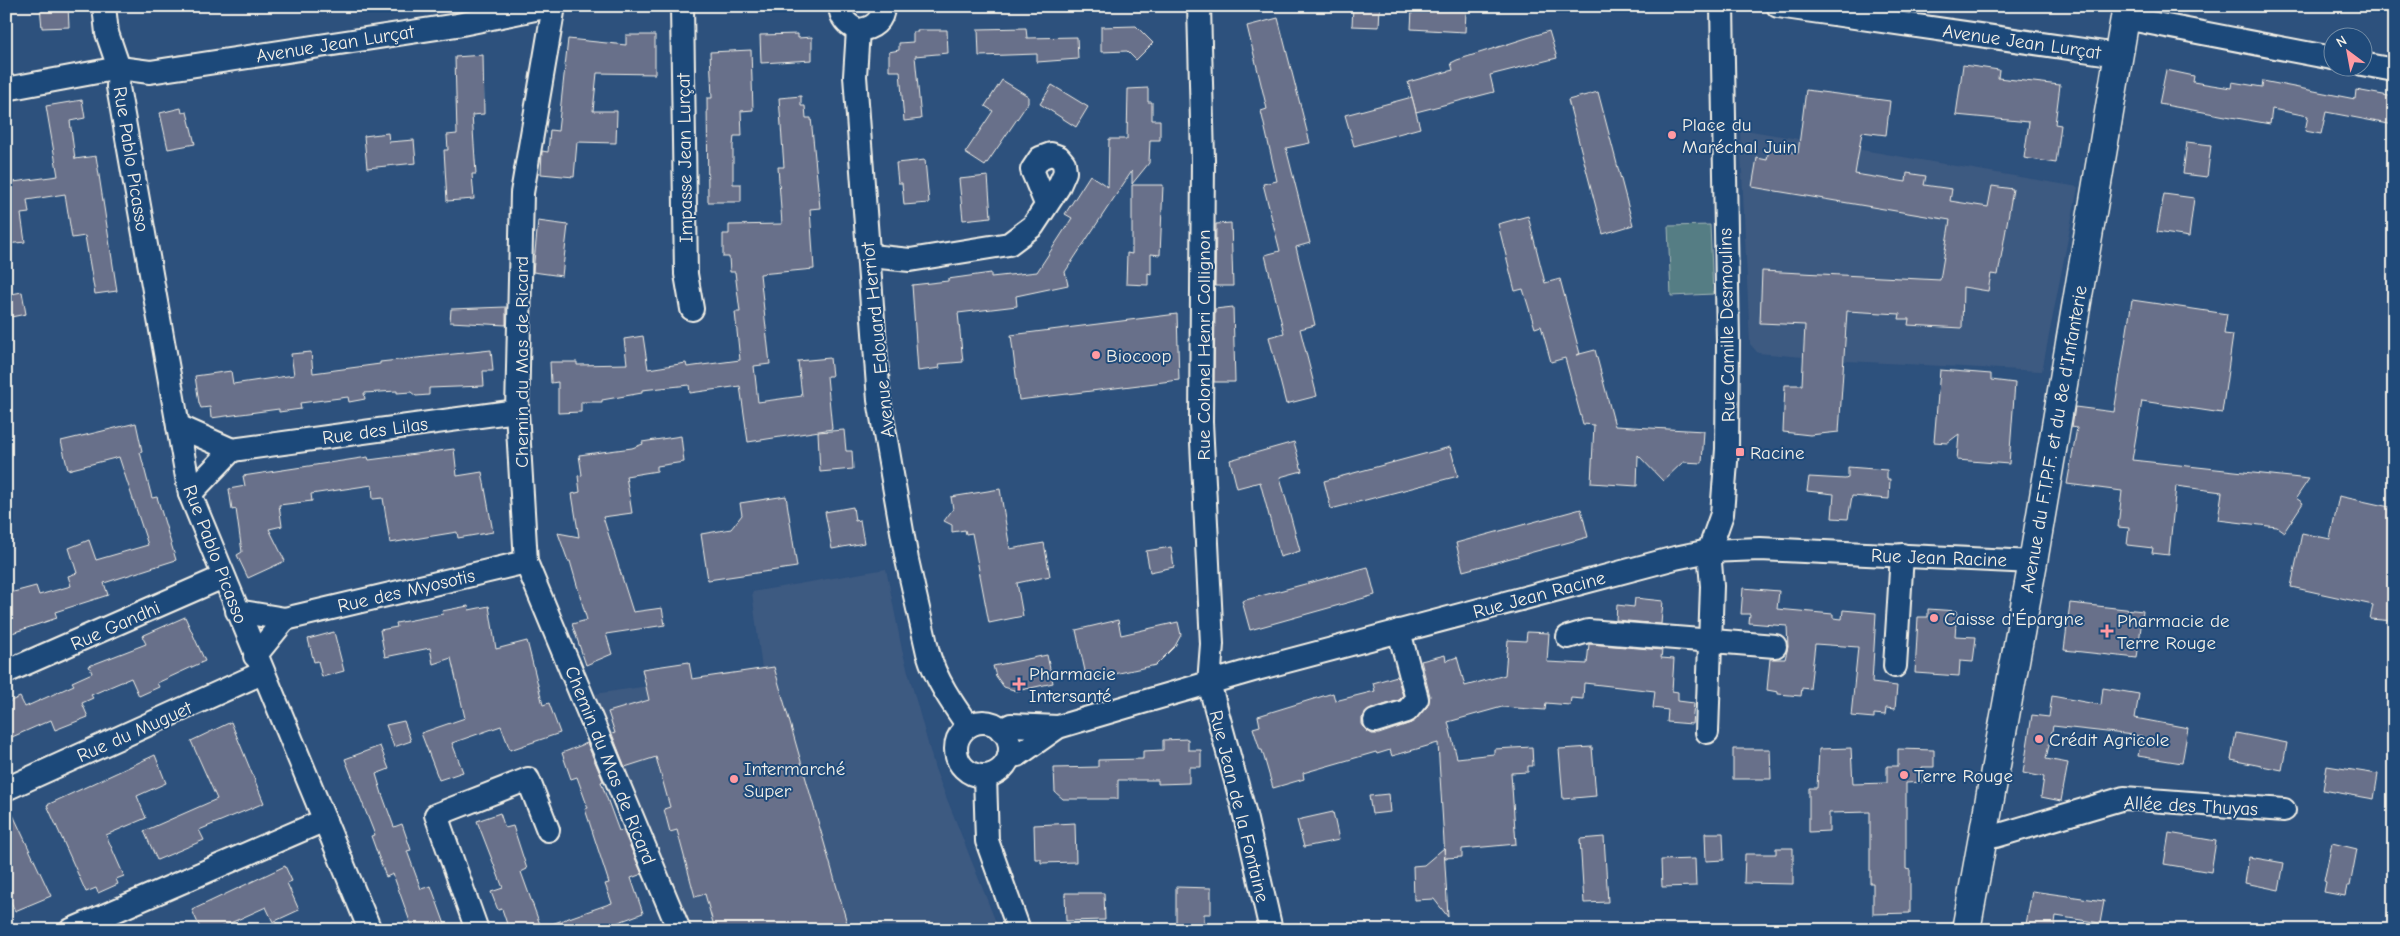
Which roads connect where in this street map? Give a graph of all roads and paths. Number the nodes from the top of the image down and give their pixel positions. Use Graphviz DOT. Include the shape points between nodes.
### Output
graph roads {
  1 [pos="104,6"];
  2 [pos="552,6"];
  3 [pos="682,6"];
  4 [pos="840,6"];
  5 [pos="883,6"];
  6 [pos="1199,6"];
  7 [pos="1722,6"];
  8 [pos="1778,6"];
  9 [pos="2126,12"];
  10 [pos="858,30"];
  11 [pos="2118,55"];
  12 [pos="2322,56"];
  13 [pos="2372,66"];
  14 [pos="119,68"];
  15 [pos="2394,70"];
  16 [pos="6,89"];
  17 [pos="1046,204"];
  18 [pos="870,256"];
  19 [pos="692,309"];
  20 [pos="517,411"];
  21 [pos="178,426"];
  22 [pos="232,450"];
  23 [pos="190,494"];
  24 [pos="1709,551"];
  25 [pos="1902,555"];
  26 [pos="526,562"];
  27 [pos="2033,562"];
  28 [pos="223,577"];
  29 [pos="237,611"];
  30 [pos="285,619"];
  31 [pos="1400,631"];
  32 [pos="1568,637"];
  33 [pos="1711,642"];
  34 [pos="1775,646"];
  35 [pos="259,664"];
  36 [pos="1895,666"];
  37 [pos="6,672"];
  38 [pos="1209,683"];
  39 [pos="1375,721"];
  40 [pos="968,726"];
  41 [pos="1058,727"];
  42 [pos="1001,730"];
  43 [pos="1707,732"];
  44 [pos="1009,756"];
  45 [pos="985,776"];
  46 [pos="6,789"];
  47 [pos="2284,810"];
  48 [pos="325,820"];
  49 [pos="548,830"];
  50 [pos="1983,834"];
  51 [pos="71,930"];
  52 [pos="370,930"];
  53 [pos="477,930"];
  54 [pos="679,930"];
  55 [pos="1019,930"];
  56 [pos="1271,930"];
  57 [pos="1966,930"];
  1 -- 14 [label="street, Rue Pablo Picasso" via="107,33"];
  2 -- 14 [label="street, Avenue Jean Lurçat" via="150,72"];
  2 -- 20 [label="street, Chemin du Mas de Ricard" via="522,193"];
  3 -- 19 [label="street, Impasse Jean Lurçat" via="686,274"];
  4 -- 10 [label="street" via="845,22"];
  5 -- 10 [label="street" via="879,21"];
  6 -- 38 [label="street, Rue Colonel Henri Collignon" via="1203,160 1200,422 1212,644"];
  7 -- 24 [label="street, Rue Camille Desmoulins" via="1727,449 1722,514"];
  8 -- 11 [label="street, Avenue Jean Lurçat"];
  9 -- 11 [label="main road, Avenue du F.T.P.F. et du 8e d'Infanterie"];
  9 -- 12 [label="street"];
  10 -- 18 [label="street, Avenue Edouard Herriot" via="855,76"];
  11 -- 27 [label="main road, Avenue du F.T.P.F. et du 8e d'Infanterie"];
  13 -- 15 [label="street"];
  14 -- 16 [label="street, Avenue Jean Lurçat"];
  14 -- 21 [label="street, Rue Pablo Picasso" via="118,87"];
  17 -- 18 [label="street" via="1033,226 1009,244 910,260"];
  18 -- 40 [label="street, Avenue Edouard Herriot" via="879,400 907,560 932,667"];
  20 -- 22 [label="street, Rue des Lilas"];
  20 -- 26 [label="street, Chemin du Mas de Ricard"];
  21 -- 22 [label="street"];
  21 -- 23 [label="street, Rue Pablo Picasso"];
  22 -- 23 [label="street"];
  23 -- 28 [label="street, Rue Pablo Picasso"];
  24 -- 25 [label="street, Rue Jean Racine" via="1760,549"];
  24 -- 31 [label="street, Rue Jean Racine"];
  24 -- 33 [label="street, Rue Camille Desmoulins"];
  25 -- 27 [label="street, Rue Jean Racine"];
  25 -- 36 [label="street"];
  26 -- 30 [label="street, Rue des Myosotis"];
  26 -- 54 [label="street, Chemin du Mas de Ricard"];
  27 -- 50 [label="main road, Avenue du F.T.P.F. et du 8e d'Infanterie"];
  28 -- 29 [label="street, Rue Pablo Picasso"];
  28 -- 37 [label="street, Rue Gandhi"];
  29 -- 30 [label="street, Rue des Myosotis"];
  29 -- 35 [label="street, Rue Pablo Picasso"];
  30 -- 35 [label="street"];
  31 -- 38 [label="street, Rue Jean Racine"];
  31 -- 39 [label="street" via="1417,699 1407,711"];
  32 -- 33 [label="street" via="1588,631"];
  33 -- 34 [label="street"];
  33 -- 43 [label="street, Rue Camille Desmoulins"];
  35 -- 46 [label="street, Rue du Muguet"];
  35 -- 48 [label="street, Rue Pablo Picasso"];
  38 -- 41 [label="street, Rue Jean Racine"];
  38 -- 56 [label="street, Rue Jean de la Fontaine" via="1243,806"];
  40 -- 42 [label="street" via="991,724"];
  40 -- 45 [label="street" via="958,737 958,761 965,770"];
  41 -- 42 [label="street, Rue Jean Racine" via="1011,725"];
  41 -- 44 [label="street, Rue Jean Racine" via="1018,755"];
  42 -- 44 [label="street" via="1008,742"];
  44 -- 45 [label="street" via="996,773"];
  45 -- 55 [label="street" via="987,841"];
  47 -- 50 [label="street, Allée des Thuyas" via="2124,798 1996,836"];
  48 -- 51 [label="street"];
  48 -- 52 [label="street, Rue Pablo Picasso"];
  49 -- 53 [label="street" via="528,779 436,815"];
  50 -- 57 [label="main road, Avenue du F.T.P.F. et du 8e d'Infanterie"];
}
